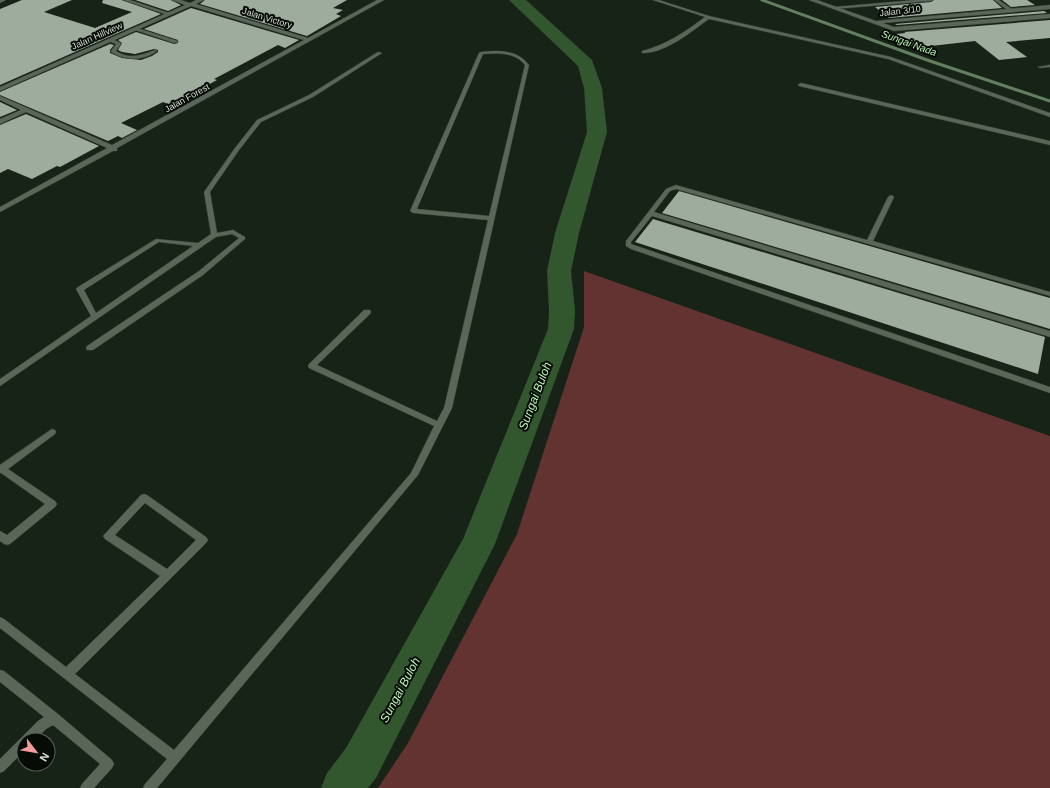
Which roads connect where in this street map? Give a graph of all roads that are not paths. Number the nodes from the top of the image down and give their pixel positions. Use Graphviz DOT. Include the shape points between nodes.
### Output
graph roads {
  1 [pos="3,0"];
  2 [pos="125,0"];
  3 [pos="175,0"];
  4 [pos="201,0"];
  5 [pos="381,0"];
  6 [pos="655,0"];
  7 [pos="812,0"];
  8 [pos="931,0"];
  9 [pos="996,0"];
  10 [pos="1040,0"];
  11 [pos="0,1"];
  12 [pos="191,4"];
  13 [pos="1050,7"];
  14 [pos="834,8"];
  15 [pos="1011,10"];
  16 [pos="170,14"];
  17 [pos="1050,16"];
  18 [pos="708,17"];
  19 [pos="876,22"];
  20 [pos="136,29"];
  21 [pos="110,40"];
  22 [pos="309,40"];
  23 [pos="176,42"];
  24 [pos="155,51"];
  25 [pos="380,52"];
  26 [pos="644,52"];
  27 [pos="1050,66"];
  28 [pos="1040,67"];
  29 [pos="801,85"];
  30 [pos="0,89"];
  31 [pos="0,98"];
  32 [pos="26,110"];
  33 [pos="1050,115"];
  34 [pos="0,122"];
  35 [pos="1050,143"];
  36 [pos="114,148"];
  37 [pos="891,197"];
  38 [pos="0,210"];
  39 [pos="650,213"];
  40 [pos="492,218"];
  41 [pos="214,235"];
  42 [pos="869,242"];
  43 [pos="200,245"];
  44 [pos="1050,294"];
  45 [pos="367,312"];
  46 [pos="95,317"];
  47 [pos="1050,334"];
  48 [pos="90,348"];
  49 [pos="0,383"];
  50 [pos="1050,390"];
  51 [pos="440,425"];
  52 [pos="52,432"];
  53 [pos="1,470"];
  54 [pos="0,535"];
  55 [pos="167,575"];
  56 [pos="0,622"];
  57 [pos="67,674"];
  58 [pos="0,675"];
  59 [pos="54,718"];
  60 [pos="35,732"];
  61 [pos="16,751"];
  62 [pos="174,758"];
  63 [pos="0,767"];
  64 [pos="86,788"];
  65 [pos="149,788"];
  1 -- 11 [label="street"];
  2 -- 16 [label="lane"];
  3 -- 12 [label="street, Jalan Victory"];
  4 -- 12 [label="street, Jalan Hillview"];
  5 -- 22 [label="street, Jalan Forest"];
  6 -- 18 [label="lane"];
  7 -- 14 [label="street"];
  8 -- 14 [label="lane"];
  9 -- 15 [label="lane"];
  10 -- 13 [label="street"];
  12 -- 16 [label="street, Jalan Hillview"];
  12 -- 22 [label="street, Jalan Victory"];
  13 -- 15 [label="street, Jalan 3/10"];
  14 -- 19 [label="street"];
  15 -- 19 [label="street, Jalan 3/10"];
  16 -- 20 [label="street, Jalan Hillview"];
  17 -- 19 [label="street, Jalan 3/10" via="898,29"];
  18 -- 26 [label="lane" via="676,40 659,49"];
  18 -- 33 [label="lane" via="889,58"];
  20 -- 21 [label="street, Jalan Hillview"];
  20 -- 23 [label="lane"];
  21 -- 24 [label="lane" via="119,44 113,51 128,58 141,57"];
  21 -- 30 [label="street, Jalan Hillview"];
  22 -- 36 [label="street, Jalan Forest"];
  25 -- 41 [label="lane" via="312,96 259,121 207,192"];
  27 -- 28 [label="lane"];
  29 -- 35 [label="lane"];
  31 -- 32 [label="street"];
  32 -- 34 [label="street"];
  32 -- 36 [label="street"];
  36 -- 38 [label="street, Jalan Forest"];
  37 -- 42 [label="lane"];
  39 -- 42 [label="lane" via="668,190 676,187"];
  39 -- 47 [label="lane"];
  39 -- 50 [label="lane" via="628,240 630,247"];
  40 -- 40 [label="lane" via="413,211 481,53 509,54 520,57 527,65"];
  40 -- 51 [label="lane" via="448,408"];
  41 -- 43 [label="lane"];
  41 -- 48 [label="lane" via="233,232 243,238 201,273"];
  42 -- 44 [label="lane"];
  43 -- 46 [label="lane"];
  43 -- 46 [label="lane" via="158,240 80,290"];
  45 -- 51 [label="lane" via="312,366"];
  46 -- 49 [label="lane"];
  51 -- 62 [label="lane" via="414,475"];
  52 -- 53 [label="lane"];
  53 -- 54 [label="lane" via="52,504 7,541"];
  55 -- 55 [label="lane" via="203,540 144,498 108,536"];
  55 -- 57 [label="lane"];
  56 -- 57 [label="lane"];
  57 -- 62 [label="lane"];
  58 -- 59 [label="lane"];
  59 -- 60 [label="lane"];
  59 -- 64 [label="lane" via="108,764"];
  61 -- 63 [label="lane"];
  62 -- 65 [label="lane"];
}
